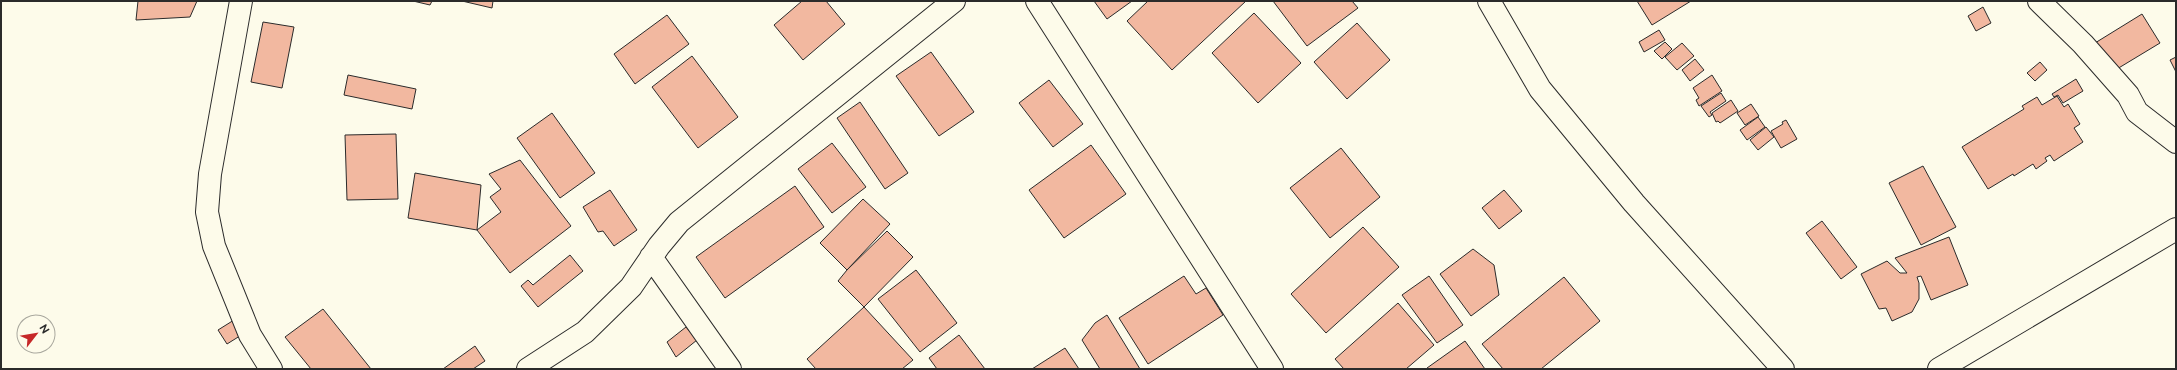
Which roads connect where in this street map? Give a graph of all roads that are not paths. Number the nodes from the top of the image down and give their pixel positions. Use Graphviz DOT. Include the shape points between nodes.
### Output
graph roads {
  1 [pos="241,1"];
  2 [pos="954,1"];
  3 [pos="1037,1"];
  4 [pos="1489,1"];
  5 [pos="2039,1"];
  6 [pos="2176,142"];
  7 [pos="2176,229"];
  8 [pos="651,257"];
  9 [pos="270,369"];
  10 [pos="528,369"];
  11 [pos="730,369"];
  12 [pos="1272,369"];
  13 [pos="1783,369"];
  14 [pos="1939,369"];
  1 -- 9 [label="street" via="210,174 207,212 214,246 250,335"];
  2 -- 8 [label="street" via="679,222"];
  3 -- 12 [label="street"];
  4 -- 13 [label="street" via="1540,89 1634,204"];
  5 -- 6 [label="street" via="2083,44 2128,95 2137,112"];
  7 -- 14 [label="street"];
  8 -- 10 [label="street" via="631,287 585,332"];
  8 -- 11 [label="street"];
}
